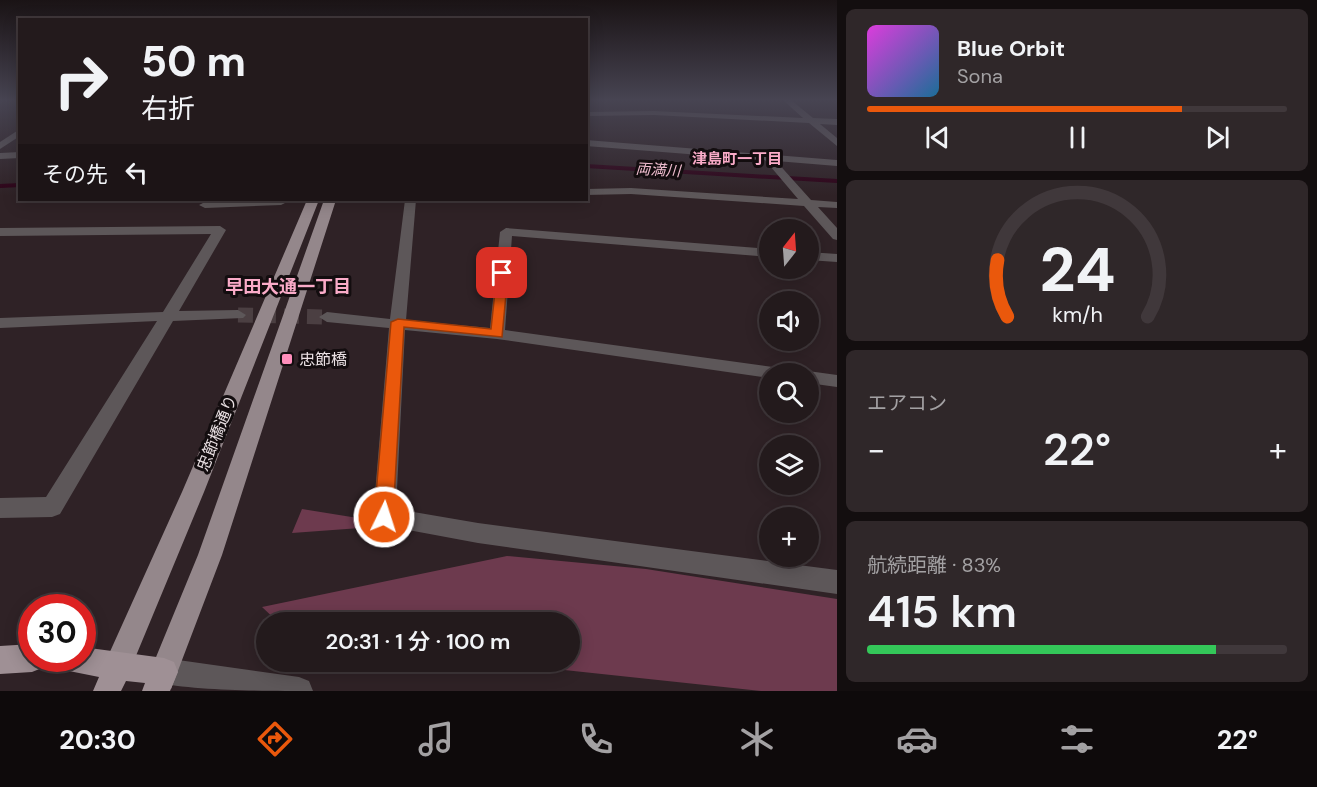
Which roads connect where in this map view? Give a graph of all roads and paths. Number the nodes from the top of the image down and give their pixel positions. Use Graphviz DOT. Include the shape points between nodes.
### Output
graph roads {
  1 [pos="824,132"];
  2 [pos="18,134"];
  3 [pos="590,143"];
  4 [pos="837,143"];
  5 [pos="0,147"];
  6 [pos="18,155"];
  7 [pos="0,156"];
  8 [pos="768,158"];
  9 [pos="837,163"];
  10 [pos="588,192"];
  11 [pos="313,201"];
  12 [pos="330,201"];
  13 [pos="410,201"];
  14 [pos="206,202"];
  15 [pos="281,202"];
  16 [pos="807,202"];
  17 [pos="837,205"];
  18 [pos="196,230"];
  19 [pos="0,232"];
  20 [pos="837,236"];
  21 [pos="759,252"];
  22 [pos="819,257"];
  23 [pos="837,258"];
  24 [pos="168,315"];
  25 [pos="238,315"];
  26 [pos="327,317"];
  27 [pos="398,322"];
  28 [pos="0,323"];
  29 [pos="497,334"];
  30 [pos="759,371"];
  31 [pos="819,379"];
  32 [pos="837,381"];
  33 [pos="0,508"];
  34 [pos="837,582"];
  35 [pos="18,659"];
  36 [pos="0,660"];
  37 [pos="96,662"];
  38 [pos="118,665"];
  39 [pos="160,682"];
  40 [pos="107,691"];
  41 [pos="299,691"];
  1 -- 4 [label="street"];
  2 -- 5 [label="street"];
  3 -- 8 [label="street"];
  6 -- 7 [label="street"];
  8 -- 9 [label="street"];
  8 -- 16 [label="street"];
  10 -- 16 [label="street"];
  11 -- 38 [label="main road, 忠節橋通り"];
  12 -- 39 [label="main road, 忠節橋通り" via="210,555"];
  13 -- 27 [label="street"];
  14 -- 15 [label="street"];
  14 -- 18 [label="street"];
  16 -- 17 [label="street"];
  16 -- 20 [label="street"];
  18 -- 19 [label="street"];
  18 -- 24 [label="street" via="220,230"];
  21 -- 29 [label="street" via="506,232"];
  22 -- 23 [label="street"];
  24 -- 25 [label="street"];
  24 -- 28 [label="street"];
  24 -- 33 [label="street" via="52,507"];
  26 -- 27 [label="street"];
  27 -- 29 [label="street"];
  27 -- 34 [label="street" via="384,517"];
  29 -- 30 [label="street"];
  31 -- 32 [label="street"];
  35 -- 36 [label="highway"];
  37 -- 38 [label="highway"];
  38 -- 39 [label="highway"];
  38 -- 40 [label="highway"];
  39 -- 41 [label="street"];
}
